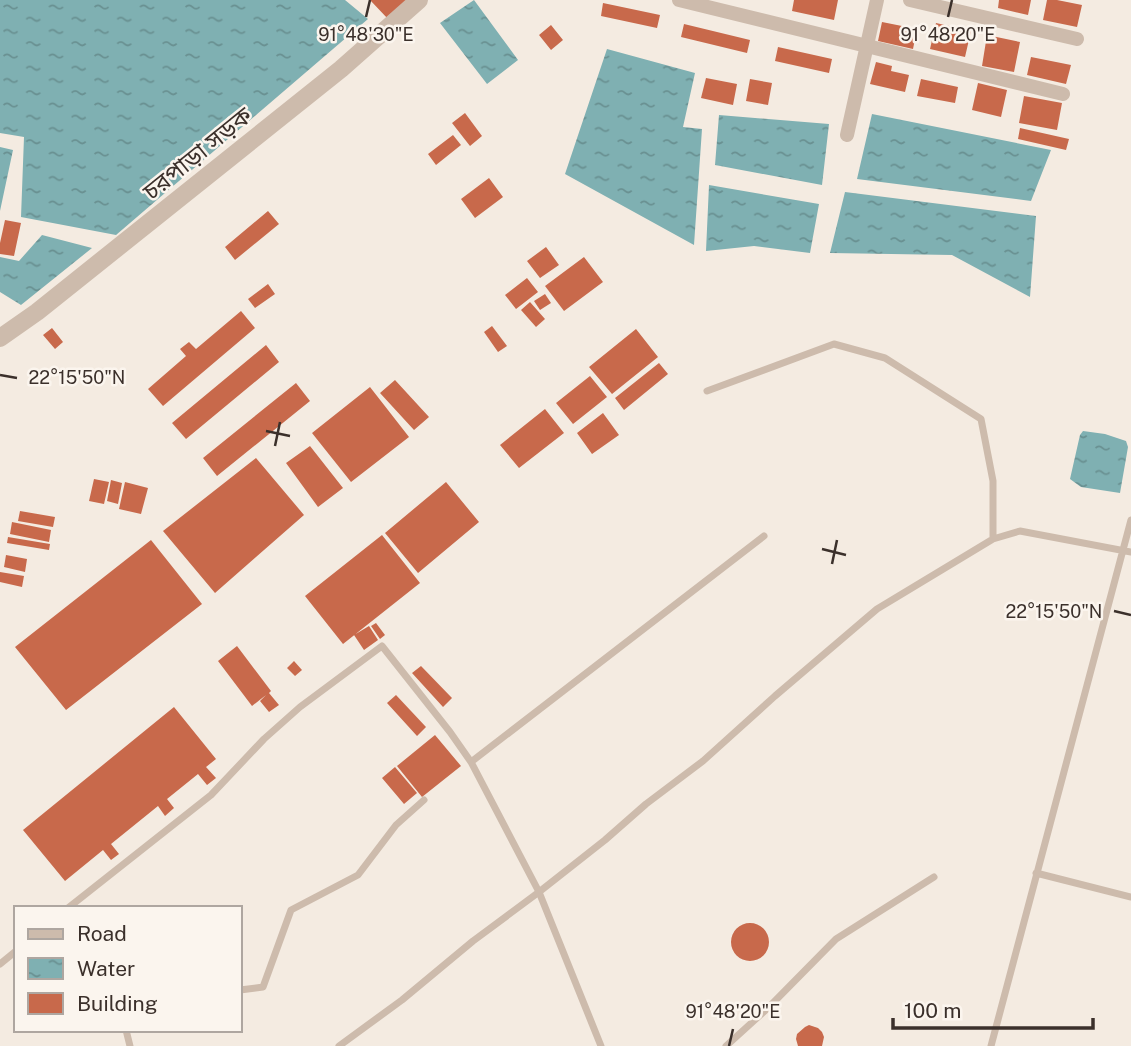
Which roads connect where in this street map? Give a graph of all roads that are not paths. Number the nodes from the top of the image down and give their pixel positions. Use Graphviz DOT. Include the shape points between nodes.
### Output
graph roads {
  1 [pos="419,0"];
  2 [pos="679,0"];
  3 [pos="877,0"];
  4 [pos="911,0"];
  5 [pos="1077,39"];
  6 [pos="867,45"];
  7 [pos="1063,94"];
  8 [pos="847,135"];
  9 [pos="0,338"];
  10 [pos="707,391"];
  11 [pos="1131,520"];
  12 [pos="764,536"];
  13 [pos="993,539"];
  14 [pos="1127,551"];
  15 [pos="471,762"];
  16 [pos="424,800"];
  17 [pos="1036,873"];
  18 [pos="934,877"];
  19 [pos="539,892"];
  20 [pos="1131,897"];
  21 [pos="71,906"];
  22 [pos="14,953"];
  23 [pos="0,964"];
  24 [pos="242,990"];
  25 [pos="339,1046"];
  26 [pos="601,1046"];
  27 [pos="726,1046"];
  28 [pos="991,1046"];
  1 -- 9 [label="street, চরপাড়া সড়ক" via="319,86"];
  2 -- 6 [label="street"];
  3 -- 6 [label="street"];
  4 -- 5 [label="street"];
  6 -- 7 [label="street"];
  6 -- 8 [label="street"];
  10 -- 13 [label="lane" via="834,344 886,358 981,419 993,481"];
  11 -- 14 [label="lane"];
  12 -- 15 [label="lane"];
  13 -- 14 [label="lane" via="1020,531"];
  13 -- 19 [label="lane" via="877,609 703,761"];
  14 -- 17 [label="lane"];
  15 -- 19 [label="lane"];
  15 -- 21 [label="lane" via="382,646 300,707 211,795"];
  16 -- 24 [label="lane" via="396,825 358,876 291,910 263,987"];
  17 -- 20 [label="lane"];
  17 -- 28 [label="lane"];
  18 -- 27 [label="lane" via="836,939"];
  19 -- 25 [label="lane"];
  19 -- 26 [label="lane"];
  22 -- 23 [label="lane"];
}
